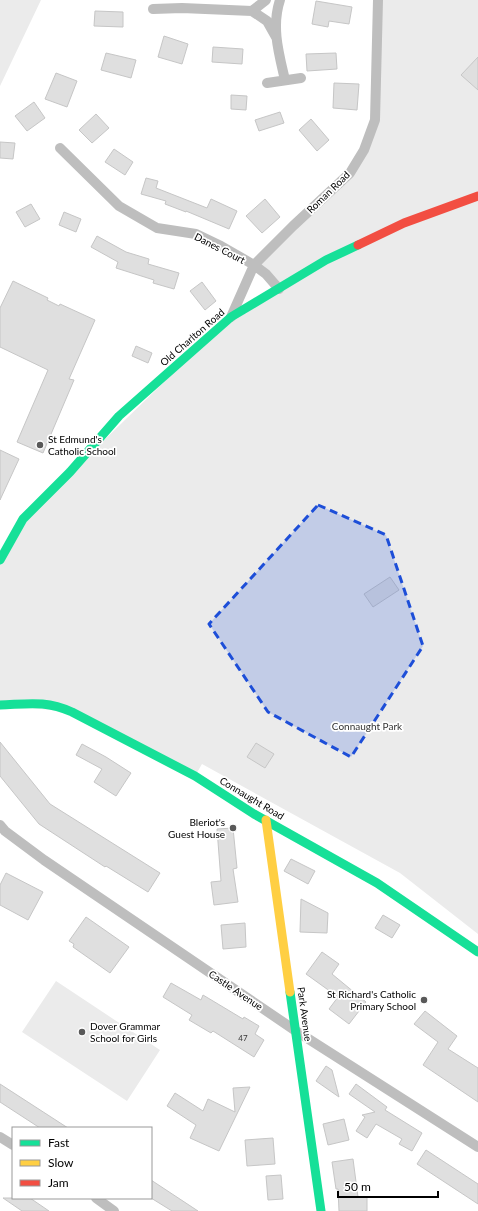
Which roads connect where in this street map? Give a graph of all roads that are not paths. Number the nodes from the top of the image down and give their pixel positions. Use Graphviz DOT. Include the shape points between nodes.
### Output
graph roads {
  1 [pos="266,0"];
  2 [pos="280,0"];
  3 [pos="378,0"];
  4 [pos="153,9"];
  5 [pos="252,10"];
  6 [pos="276,37"];
  7 [pos="301,78"];
  8 [pos="285,80"];
  9 [pos="267,83"];
  10 [pos="60,148"];
  11 [pos="478,196"];
  12 [pos="254,265"];
  13 [pos="280,289"];
  14 [pos="231,317"];
  15 [pos="0,560"];
  16 [pos="0,705"];
  17 [pos="266,820"];
  18 [pos="0,825"];
  19 [pos="478,952"];
  20 [pos="296,1031"];
  21 [pos="0,1137"];
  22 [pos="12,1144"];
  23 [pos="478,1147"];
  24 [pos="97,1199"];
  25 [pos="114,1211"];
  26 [pos="321,1211"];
  1 -- 5 [label="street"];
  2 -- 6 [label="street" via="277,8"];
  3 -- 12 [label="street, Roman Road" via="375,120 364,150 350,173"];
  4 -- 5 [label="street"];
  5 -- 6 [label="street" via="267,21"];
  6 -- 8 [label="street"];
  7 -- 8 [label="street"];
  8 -- 9 [label="street"];
  10 -- 12 [label="street, Danes Court" via="119,206 157,228 196,234"];
  11 -- 13 [label="street, Old Charlton Road" via="404,223 326,260"];
  12 -- 13 [label="street, Danes Court"];
  12 -- 14 [label="street, Roman Road"];
  13 -- 14 [label="street, Old Charlton Road"];
  14 -- 15 [label="street, Old Charlton Road" via="119,416 24,519"];
  16 -- 17 [label="street, Connaught Road" via="41,703 58,706 195,776"];
  17 -- 19 [label="street, Connaught Road" via="377,883"];
  17 -- 20 [label="street, Park Avenue"];
  18 -- 20 [label="street, Castle Avenue" via="44,860"];
  20 -- 23 [label="street, Castle Avenue"];
  20 -- 26 [label="street, Park Avenue"];
  21 -- 22 [label="street"];
  24 -- 25 [label="street"];
}
